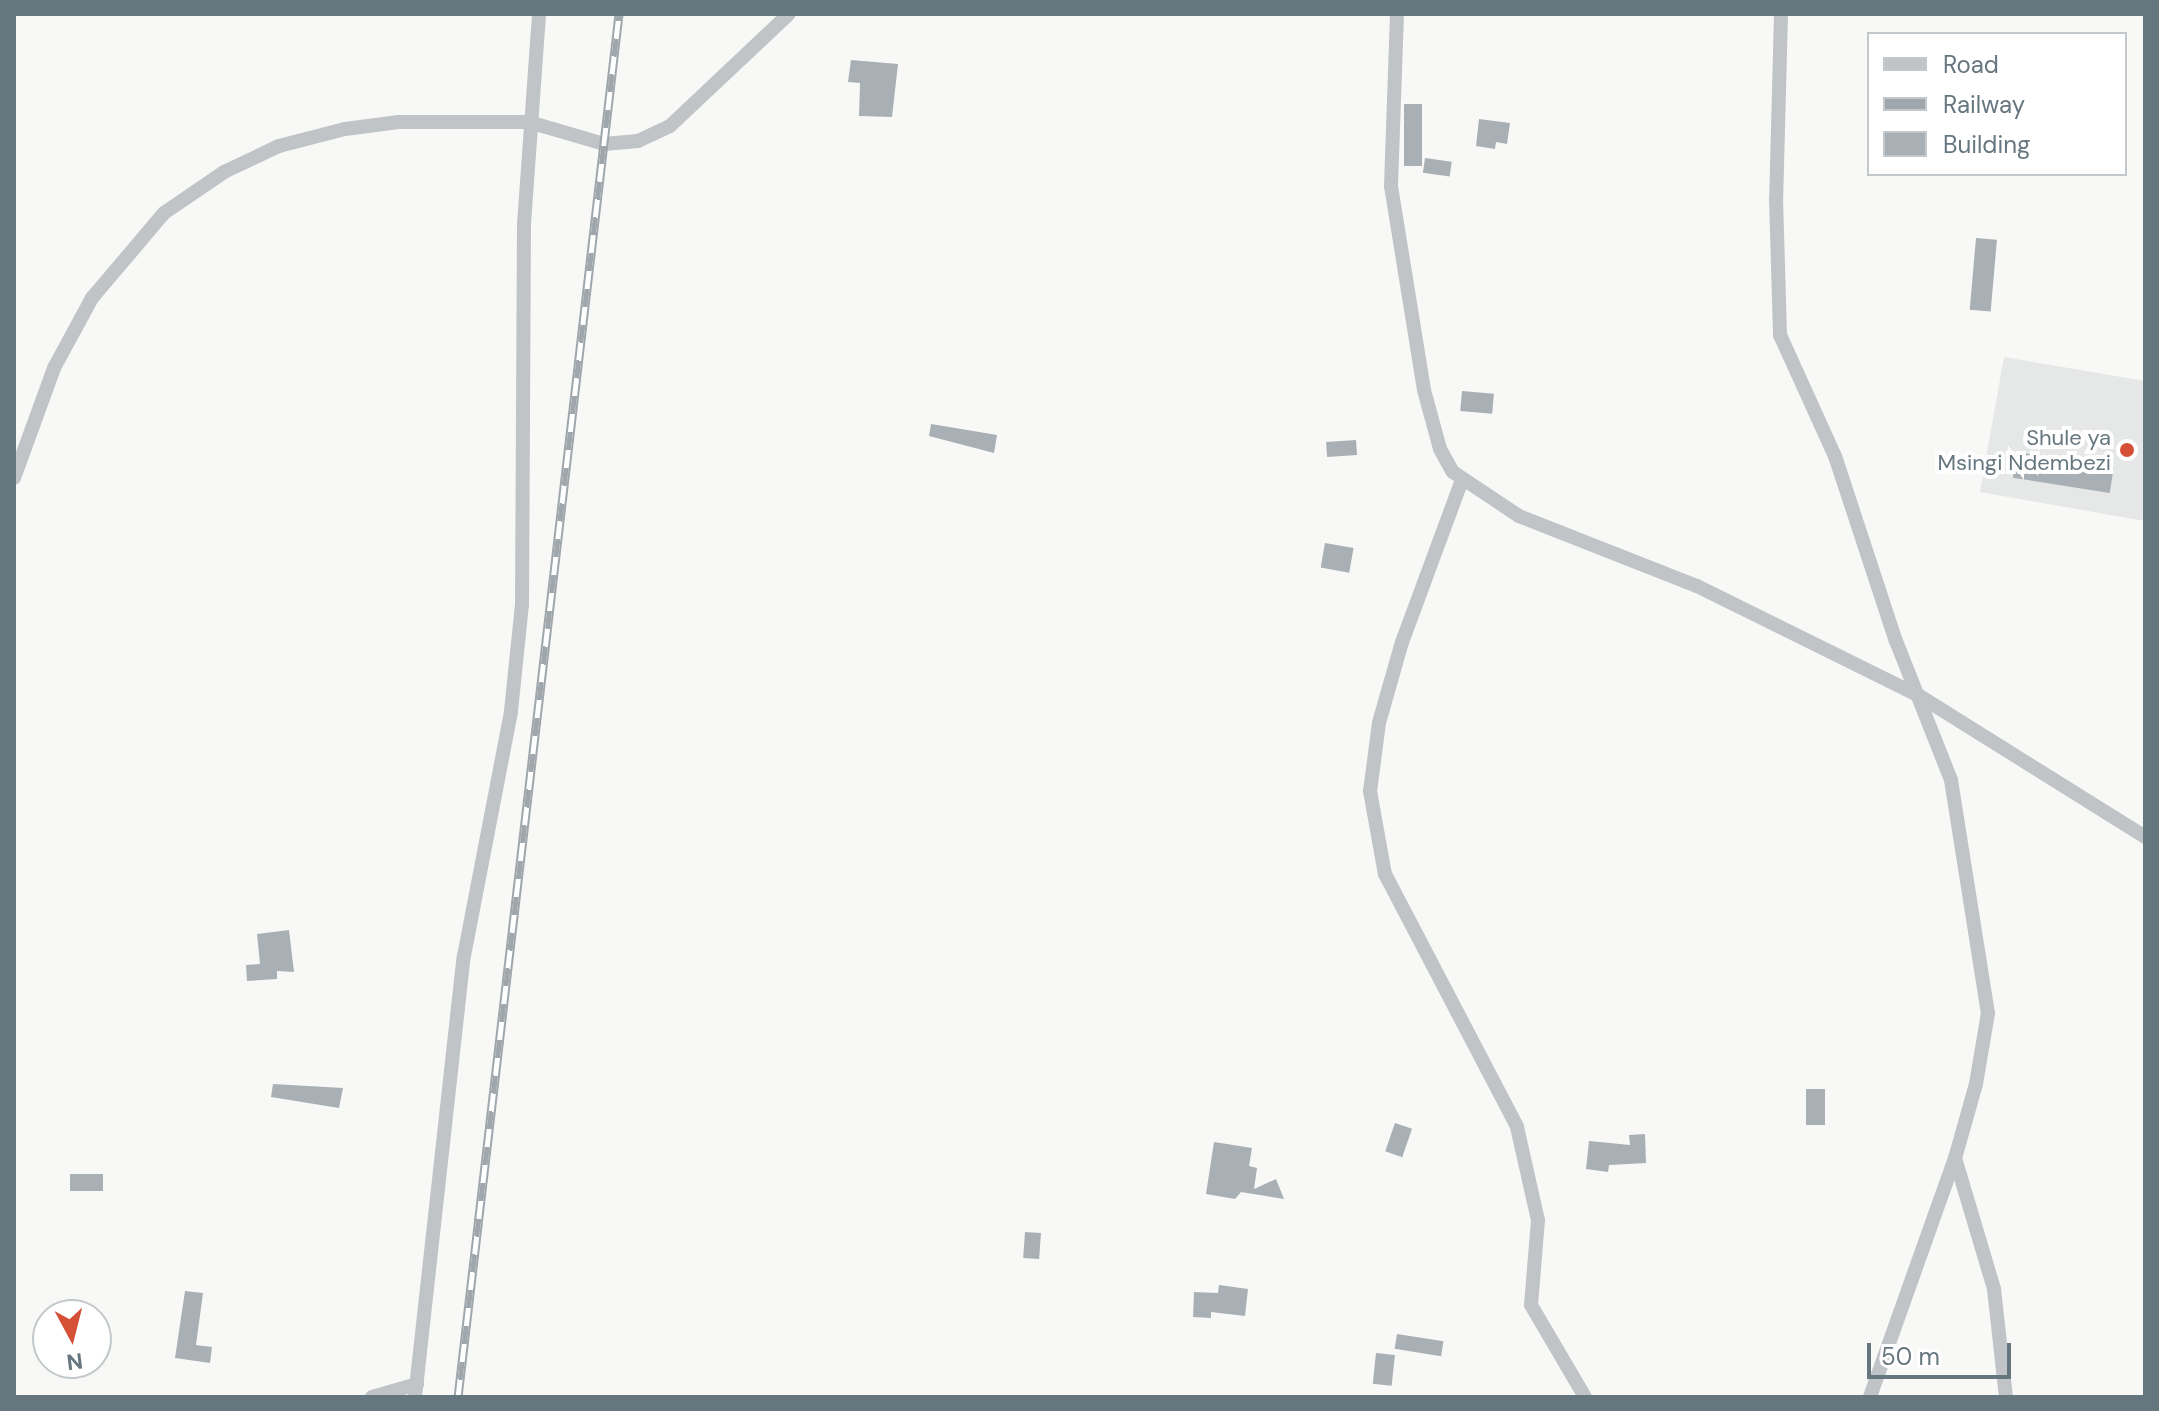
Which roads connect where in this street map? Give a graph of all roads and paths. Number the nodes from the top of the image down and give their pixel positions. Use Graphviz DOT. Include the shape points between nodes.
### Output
graph roads {
  1 [pos="539,14"];
  2 [pos="789,14"];
  3 [pos="1397,14"];
  4 [pos="1781,14"];
  5 [pos="529,122"];
  6 [pos="14,478"];
  7 [pos="1462,480"];
  8 [pos="1918,695"];
  9 [pos="2145,837"];
  10 [pos="1955,1158"];
  11 [pos="416,1390"];
  12 [pos="372,1397"];
  13 [pos="1585,1397"];
  14 [pos="1870,1397"];
  15 [pos="2006,1397"];
  1 -- 5 [label="street"];
  2 -- 5 [label="street" via="658,134 604,144"];
  3 -- 7 [label="street" via="1391,171 1400,254 1435,432 1446,463"];
  4 -- 8 [label="street" via="1776,199 1780,335 1835,456"];
  5 -- 6 [label="street" via="399,122 322,134 279,146 224,172 164,213 92,298 54,368"];
  5 -- 11 [label="street" via="521,340 522,604 511,711 464,956"];
  7 -- 8 [label="street" via="1519,516 1697,586"];
  7 -- 13 [label="street" via="1402,642 1379,723 1370,791 1385,874 1517,1127 1538,1220 1531,1305"];
  8 -- 9 [label="street"];
  8 -- 10 [label="street" via="1940,743 1958,808 1986,997 1987,1033"];
  10 -- 14 [label="street"];
  10 -- 15 [label="street" via="1994,1289"];
  11 -- 12 [label="street"];
}
